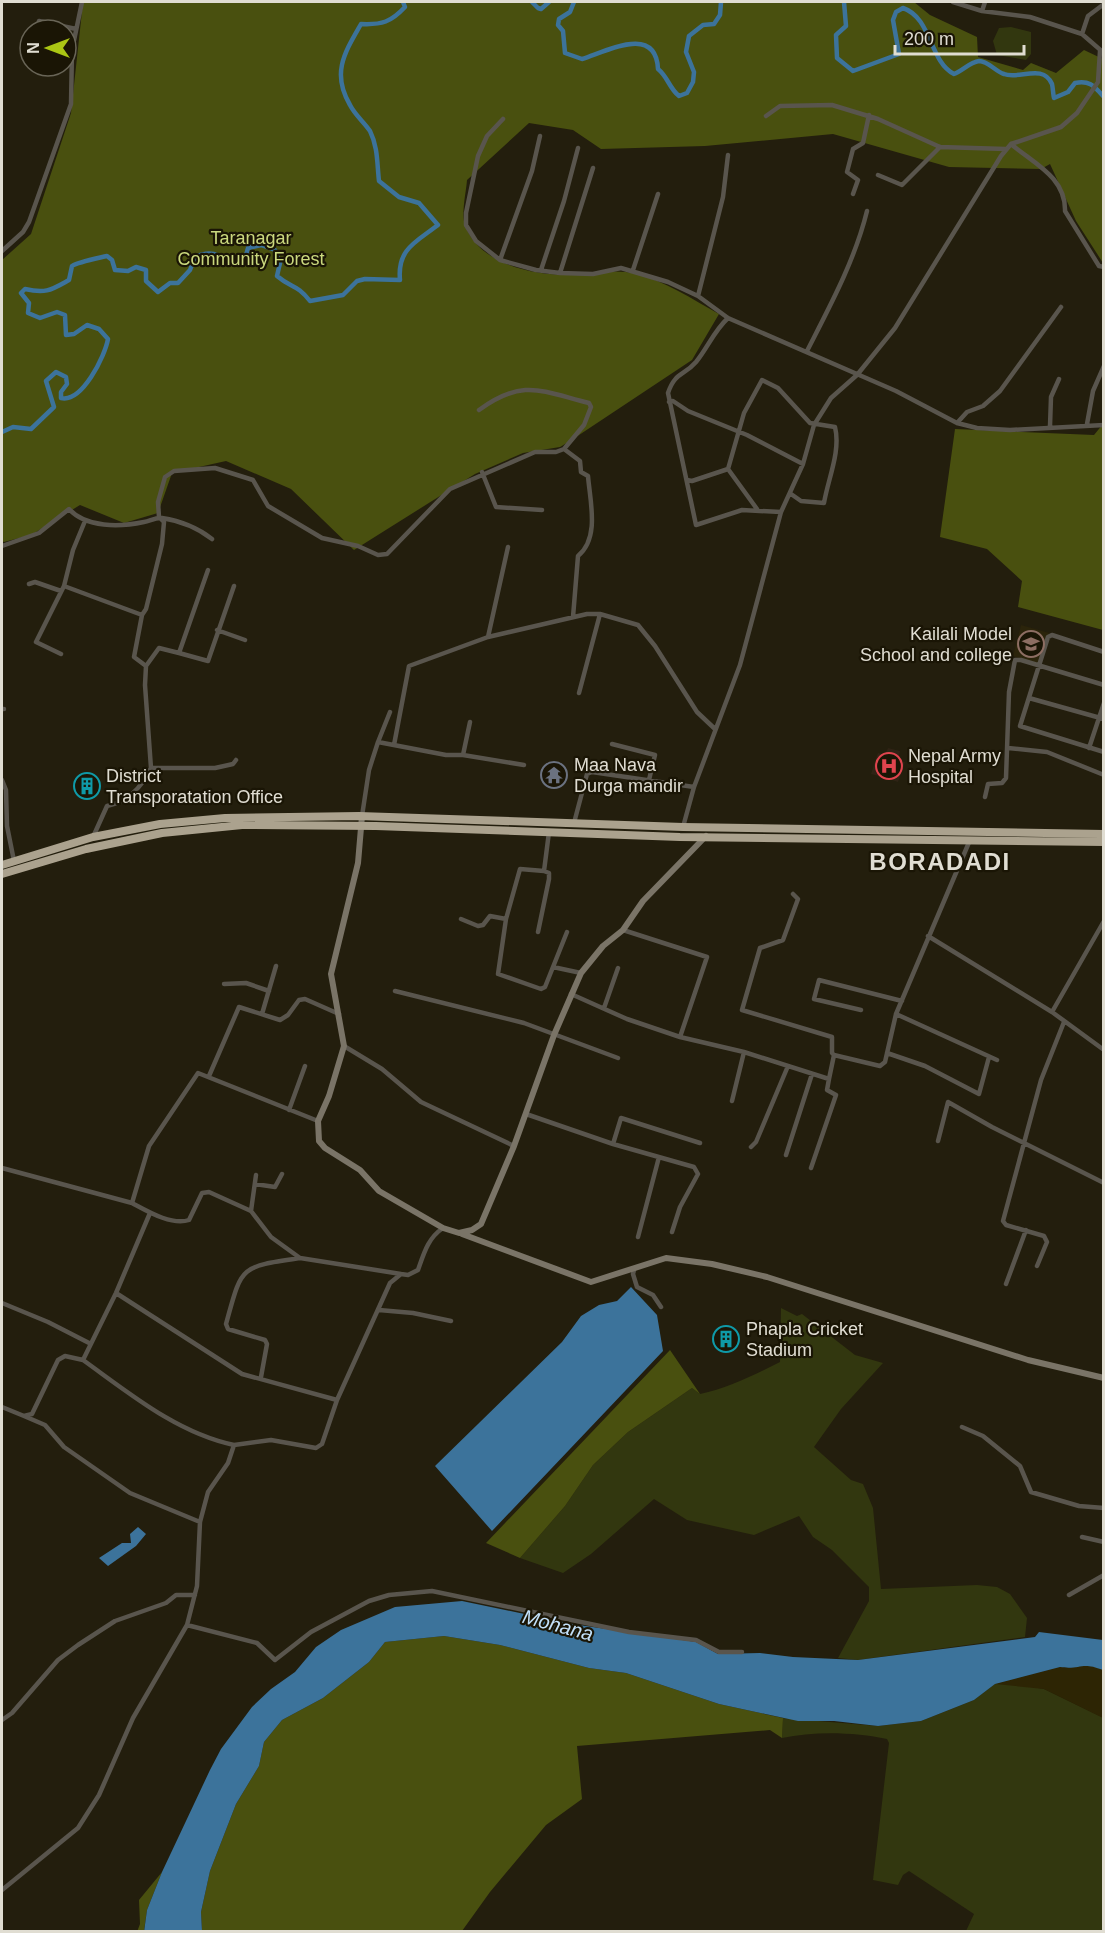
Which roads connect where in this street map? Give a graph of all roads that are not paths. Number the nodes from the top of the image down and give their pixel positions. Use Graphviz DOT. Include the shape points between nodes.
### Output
graph roads {
  1 [pos="82,2"];
  2 [pos="953,2"];
  3 [pos="986,2"];
  4 [pos="1104,4"];
  5 [pos="982,11"];
  6 [pos="78,20"];
  7 [pos="1082,34"];
  8 [pos="1102,52"];
  9 [pos="71,78"];
  10 [pos="869,115"];
  11 [pos="766,116"];
  12 [pos="503,119"];
  13 [pos="540,136"];
  14 [pos="1011,144"];
  15 [pos="940,147"];
  16 [pos="578,148"];
  17 [pos="1006,149"];
  18 [pos="728,155"];
  19 [pos="593,168"];
  20 [pos="878,175"];
  21 [pos="658,194"];
  22 [pos="853,194"];
  23 [pos="867,211"];
  24 [pos="2,251"];
  25 [pos="500,260"];
  26 [pos="1104,267"];
  27 [pos="541,270"];
  28 [pos="633,270"];
  29 [pos="560,273"];
  30 [pos="698,296"];
  31 [pos="1061,307"];
  32 [pos="728,318"];
  33 [pos="807,351"];
  34 [pos="1104,366"];
  35 [pos="857,375"];
  36 [pos="1059,378"];
  37 [pos="669,402"];
  38 [pos="479,410"];
  39 [pos="957,423"];
  40 [pos="814,424"];
  41 [pos="1087,424"];
  42 [pos="1050,426"];
  43 [pos="1104,426"];
  44 [pos="739,432"];
  45 [pos="564,449"];
  46 [pos="803,464"];
  47 [pos="728,469"];
  48 [pos="482,472"];
  49 [pos="687,479"];
  50 [pos="791,495"];
  51 [pos="757,509"];
  52 [pos="542,510"];
  53 [pos="781,512"];
  54 [pos="159,517"];
  55 [pos="85,521"];
  56 [pos="212,539"];
  57 [pos="2,546"];
  58 [pos="508,547"];
  59 [pos="208,570"];
  60 [pos="29,584"];
  61 [pos="234,585"];
  62 [pos="63,588"];
  63 [pos="600,614"];
  64 [pos="142,615"];
  65 [pos="573,617"];
  66 [pos="217,630"];
  67 [pos="488,637"];
  68 [pos="245,640"];
  69 [pos="1104,652"];
  70 [pos="179,653"];
  71 [pos="62,654"];
  72 [pos="1040,665"];
  73 [pos="146,666"];
  74 [pos="1104,684"];
  75 [pos="579,693"];
  76 [pos="1029,698"];
  77 [pos="1104,703"];
  78 [pos="390,712"];
  79 [pos="1101,719"];
  80 [pos="470,722"];
  81 [pos="716,729"];
  82 [pos="378,741"];
  83 [pos="612,744"];
  84 [pos="394,745"];
  85 [pos="1008,748"];
  86 [pos="1089,748"];
  87 [pos="1104,752"];
  88 [pos="463,755"];
  89 [pos="236,760"];
  90 [pos="524,765"];
  91 [pos="151,768"];
  92 [pos="1104,775"];
  93 [pos="2,780"];
  94 [pos="649,780"];
  95 [pos="694,786"];
  96 [pos="986,797"];
  97 [pos="362,816"];
  98 [pos="574,823"];
  99 [pos="363,826"];
  100 [pos="683,827"];
  101 [pos="549,832"];
  102 [pos="1104,834"];
  103 [pos="706,836"];
  104 [pos="93,837"];
  105 [pos="970,840"];
  106 [pos="1104,842"];
  107 [pos="2,865"];
  108 [pos="15,865"];
  109 [pos="544,871"];
  110 [pos="2,874"];
  111 [pos="792,894"];
  112 [pos="461,919"];
  113 [pos="507,920"];
  114 [pos="1104,921"];
  115 [pos="623,930"];
  116 [pos="538,932"];
  117 [pos="567,932"];
  118 [pos="928,936"];
  119 [pos="276,966"];
  120 [pos="553,967"];
  121 [pos="618,968"];
  122 [pos="581,973"];
  123 [pos="224,984"];
  124 [pos="269,991"];
  125 [pos="395,991"];
  126 [pos="571,994"];
  127 [pos="902,1001"];
  128 [pos="604,1008"];
  129 [pos="861,1010"];
  130 [pos="1052,1012"];
  131 [pos="262,1014"];
  132 [pos="896,1014"];
  133 [pos="340,1015"];
  134 [pos="1064,1022"];
  135 [pos="554,1035"];
  136 [pos="680,1037"];
  137 [pos="344,1046"];
  138 [pos="1104,1050"];
  139 [pos="744,1052"];
  140 [pos="887,1053"];
  141 [pos="834,1055"];
  142 [pos="989,1057"];
  143 [pos="618,1058"];
  144 [pos="998,1060"];
  145 [pos="305,1066"];
  146 [pos="788,1066"];
  147 [pos="812,1074"];
  148 [pos="209,1076"];
  149 [pos="829,1080"];
  150 [pos="732,1101"];
  151 [pos="289,1110"];
  152 [pos="526,1114"];
  153 [pos="318,1121"];
  154 [pos="938,1141"];
  155 [pos="700,1143"];
  156 [pos="1023,1143"];
  157 [pos="613,1144"];
  158 [pos="514,1146"];
  159 [pos="751,1147"];
  160 [pos="786,1155"];
  161 [pos="659,1158"];
  162 [pos="2,1168"];
  163 [pos="811,1168"];
  164 [pos="282,1174"];
  165 [pos="256,1175"];
  166 [pos="1104,1183"];
  167 [pos="255,1184"];
  168 [pos="132,1203"];
  169 [pos="251,1211"];
  170 [pos="150,1213"];
  171 [pos="443,1228"];
  172 [pos="1026,1230"];
  173 [pos="672,1232"];
  174 [pos="459,1233"];
  175 [pos="638,1237"];
  176 [pos="300,1258"];
  177 [pos="1037,1266"];
  178 [pos="634,1270"];
  179 [pos="401,1274"];
  180 [pos="1006,1284"];
  181 [pos="116,1293"];
  182 [pos="2,1303"];
  183 [pos="662,1307"];
  184 [pos="379,1310"];
  185 [pos="451,1321"];
  186 [pos="91,1344"];
  187 [pos="83,1360"];
  188 [pos="261,1377"];
  189 [pos="1104,1378"];
  190 [pos="337,1400"];
  191 [pos="2,1407"];
  192 [pos="24,1416"];
  193 [pos="962,1427"];
  194 [pos="234,1445"];
  195 [pos="1104,1508"];
  196 [pos="201,1522"];
  197 [pos="1082,1538"];
  198 [pos="1104,1542"];
  199 [pos="1104,1575"];
  200 [pos="195,1595"];
  201 [pos="1069,1595"];
  202 [pos="187,1625"];
  203 [pos="742,1652"];
  204 [pos="2,1720"];
  205 [pos="2,1890"];
  1 -- 6 [label="street"];
  2 -- 5 [label="street"];
  3 -- 5 [label="street"];
  4 -- 7 [label="street" via="1088,16"];
  5 -- 7 [label="street" via="1030,17"];
  7 -- 8 [label="street"];
  8 -- 14 [label="street" via="1098,82 1077,113 1060,127"];
  9 -- 24 [label="street" via="71,104 29,222"];
  10 -- 11 [label="street" via="831,105 799,104 780,106"];
  10 -- 15 [label="street"];
  10 -- 22 [label="street" via="863,143 853,149 847,172 858,180"];
  12 -- 25 [label="street" via="487,136 478,156 466,213 466,225 476,241"];
  13 -- 25 [label="street" via="513,230"];
  14 -- 17 [label="street"];
  14 -- 26 [label="street" via="1059,184 1065,211 1099,266"];
  15 -- 17 [label="street"];
  15 -- 20 [label="street" via="902,185"];
  16 -- 27 [label="street"];
  17 -- 35 [label="street" via="895,328"];
  18 -- 30 [label="street" via="721,205"];
  19 -- 29 [label="street"];
  21 -- 28 [label="street"];
  23 -- 33 [label="street" via="840,284"];
  25 -- 27 [label="street"];
  27 -- 29 [label="street"];
  28 -- 29 [label="street"];
  28 -- 30 [label="street"];
  30 -- 32 [label="street"];
  31 -- 39 [label="street" via="1000,391 983,406 966,412"];
  32 -- 33 [label="street"];
  32 -- 37 [label="street" via="697,361 672,381"];
  33 -- 35 [label="street"];
  34 -- 41 [label="street" via="1093,391"];
  35 -- 39 [label="street"];
  35 -- 40 [label="street" via="831,398"];
  36 -- 42 [label="street" via="1051,397"];
  37 -- 44 [label="street"];
  37 -- 49 [label="street"];
  38 -- 45 [label="street" via="516,389 532,388 589,403 584,425"];
  39 -- 42 [label="street" via="1010,430"];
  40 -- 44 [label="street" via="778,388 762,380 744,413"];
  40 -- 46 [label="street"];
  40 -- 50 [label="street" via="835,427 837,434 824,503 801,501"];
  41 -- 42 [label="street"];
  41 -- 43 [label="street"];
  44 -- 46 [label="street"];
  44 -- 47 [label="street"];
  45 -- 48 [label="street" via="535,452"];
  45 -- 65 [label="street" via="580,461 581,472 588,476 592,532 585,551 578,556"];
  46 -- 50 [label="street"];
  47 -- 49 [label="street" via="692,481"];
  47 -- 51 [label="street"];
  48 -- 52 [label="street" via="496,507"];
  48 -- 54 [label="street" via="450,489 387,554 378,555 322,538 268,506 253,480 215,468 174,471 165,477 158,502"];
  49 -- 51 [label="street" via="696,525"];
  50 -- 53 [label="street"];
  51 -- 53 [label="street"];
  53 -- 81 [label="street" via="740,665"];
  54 -- 55 [label="street" via="119,525"];
  54 -- 56 [label="street" via="199,528"];
  54 -- 64 [label="street" via="164,522 162,544"];
  55 -- 57 [label="street" via="69,509 39,533"];
  55 -- 62 [label="street"];
  58 -- 67 [label="street"];
  59 -- 70 [label="street"];
  60 -- 62 [label="street"];
  61 -- 66 [label="street"];
  62 -- 64 [label="street"];
  62 -- 71 [label="street" via="36,642"];
  63 -- 65 [label="street"];
  63 -- 75 [label="street"];
  63 -- 81 [label="street" via="638,625 696,712"];
  64 -- 73 [label="street" via="134,657"];
  65 -- 67 [label="street"];
  66 -- 68 [label="street"];
  66 -- 70 [label="street" via="208,661"];
  67 -- 84 [label="street" via="409,666"];
  69 -- 72 [label="street" via="1049,636"];
  70 -- 73 [label="street" via="159,648"];
  72 -- 74 [label="street"];
  72 -- 76 [label="street"];
  72 -- 85 [label="street" via="1015,660"];
  73 -- 91 [label="street"];
  76 -- 79 [label="street"];
  76 -- 86 [label="street" via="1021,728"];
  77 -- 79 [label="street"];
  78 -- 82 [label="street"];
  79 -- 86 [label="street"];
  80 -- 88 [label="street"];
  81 -- 95 [label="street"];
  82 -- 84 [label="street"];
  82 -- 97 [label="street"];
  83 -- 94 [label="street" via="655,755"];
  84 -- 88 [label="street"];
  85 -- 92 [label="street" via="1047,752"];
  85 -- 96 [label="street" via="1006,778 1002,783 988,784"];
  86 -- 87 [label="street"];
  88 -- 90 [label="street"];
  89 -- 91 [label="street" via="215,768"];
  91 -- 104 [label="street" via="129,796 106,806"];
  93 -- 108 [label="street"];
  94 -- 95 [label="street"];
  94 -- 98 [label="street" via="586,774"];
  95 -- 100 [label="street"];
  97 -- 98 [label="highway"];
  97 -- 99 [label="main road"];
  97 -- 104 [label="highway" via="225,818 160,824"];
  98 -- 100 [label="highway"];
  99 -- 101 [label="highway"];
  99 -- 108 [label="highway" via="242,825 162,833"];
  99 -- 133 [label="main road" via="331,974"];
  100 -- 102 [label="highway"];
  101 -- 103 [label="highway"];
  101 -- 109 [label="street"];
  103 -- 105 [label="highway"];
  103 -- 115 [label="main road" via="644,901"];
  104 -- 108 [label="highway"];
  105 -- 106 [label="highway"];
  105 -- 118 [label="street"];
  107 -- 108 [label="highway"];
  108 -- 110 [label="highway"];
  109 -- 113 [label="street" via="520,869"];
  109 -- 116 [label="street" via="549,873 549,879"];
  111 -- 141 [label="street" via="798,898 783,939 760,948 742,1010 832,1037"];
  112 -- 113 [label="street" via="478,926 490,916"];
  113 -- 120 [label="street" via="498,974 543,989"];
  114 -- 130 [label="street"];
  115 -- 122 [label="main road" via="603,946"];
  115 -- 136 [label="street" via="707,957"];
  117 -- 120 [label="street"];
  118 -- 127 [label="street"];
  118 -- 130 [label="street"];
  119 -- 124 [label="street"];
  120 -- 122 [label="street"];
  121 -- 128 [label="street"];
  122 -- 126 [label="main road"];
  123 -- 124 [label="street" via="246,983"];
  124 -- 131 [label="street"];
  125 -- 135 [label="street" via="524,1023"];
  126 -- 128 [label="street"];
  126 -- 135 [label="main road"];
  127 -- 129 [label="street" via="819,980 814,999"];
  127 -- 132 [label="street"];
  128 -- 136 [label="street"];
  130 -- 134 [label="street"];
  131 -- 133 [label="street" via="280,1020 299,1000 305,999"];
  131 -- 148 [label="street" via="239,1007"];
  132 -- 140 [label="street"];
  132 -- 142 [label="street"];
  133 -- 137 [label="main road"];
  134 -- 138 [label="street"];
  134 -- 156 [label="street" via="1041,1080"];
  135 -- 143 [label="street"];
  135 -- 152 [label="main road"];
  136 -- 139 [label="street"];
  137 -- 153 [label="main road"];
  137 -- 158 [label="street" via="382,1069 421,1102"];
  139 -- 146 [label="street"];
  139 -- 150 [label="street"];
  140 -- 141 [label="street" via="880,1066"];
  140 -- 142 [label="street" via="925,1066 979,1094"];
  141 -- 149 [label="street"];
  142 -- 144 [label="street"];
  145 -- 151 [label="street"];
  146 -- 147 [label="street"];
  146 -- 159 [label="street"];
  147 -- 149 [label="street"];
  147 -- 160 [label="street"];
  148 -- 151 [label="street"];
  148 -- 168 [label="street" via="198,1073 149,1146"];
  149 -- 163 [label="street" via="827,1090 836,1095"];
  151 -- 153 [label="street"];
  152 -- 157 [label="street"];
  152 -- 158 [label="main road"];
  153 -- 171 [label="main road" via="322,1146 360,1170 379,1191"];
  154 -- 156 [label="street" via="948,1102"];
  155 -- 157 [label="street" via="621,1118"];
  156 -- 166 [label="street"];
  156 -- 172 [label="street" via="1003,1221"];
  157 -- 161 [label="street"];
  158 -- 174 [label="main road" via="481,1224"];
  161 -- 173 [label="street" via="694,1167 698,1173"];
  161 -- 175 [label="street"];
  162 -- 168 [label="street"];
  164 -- 167 [label="street" via="275,1187"];
  165 -- 167 [label="street"];
  167 -- 169 [label="street"];
  168 -- 170 [label="street"];
  169 -- 170 [label="street" via="209,1192 202,1193 189,1220 184,1222"];
  169 -- 176 [label="street" via="271,1237"];
  170 -- 181 [label="street"];
  171 -- 174 [label="main road"];
  171 -- 179 [label="street" via="427,1245 418,1270"];
  172 -- 177 [label="street" via="1044,1236 1047,1242"];
  172 -- 180 [label="street"];
  174 -- 178 [label="main road" via="591,1282"];
  176 -- 179 [label="street"];
  176 -- 188 [label="street" via="255,1265 240,1277 237,1285 226,1324 228,1329 265,1340"];
  178 -- 183 [label="street" via="637,1287 653,1295"];
  178 -- 189 [label="main road" via="666,1258 712,1264 767,1277 1017,1356"];
  179 -- 184 [label="street" via="390,1283"];
  181 -- 186 [label="street"];
  181 -- 188 [label="street" via="224,1364 243,1374"];
  182 -- 186 [label="street"];
  184 -- 185 [label="street"];
  184 -- 190 [label="street"];
  186 -- 187 [label="street"];
  187 -- 192 [label="street" via="65,1356 58,1360 32,1414"];
  187 -- 194 [label="street" via="186,1428 210,1440"];
  188 -- 190 [label="street"];
  190 -- 194 [label="street" via="322,1444 316,1448 271,1440"];
  191 -- 192 [label="street"];
  192 -- 196 [label="street" via="45,1425 74,1454 130,1493"];
  193 -- 195 [label="street" via="982,1436 1020,1466 1031,1492 1079,1506"];
  194 -- 196 [label="street" via="228,1463 208,1492"];
  196 -- 200 [label="street"];
  197 -- 198 [label="street"];
  199 -- 201 [label="street"];
  200 -- 202 [label="street"];
  200 -- 204 [label="street" via="176,1594 166,1603 115,1621 58,1660"];
  202 -- 203 [label="street" via="257,1643 275,1660 311,1632 369,1601 432,1590 628,1632 696,1640 718,1652"];
  202 -- 205 [label="street" via="133,1718 99,1795 78,1828"];
}
